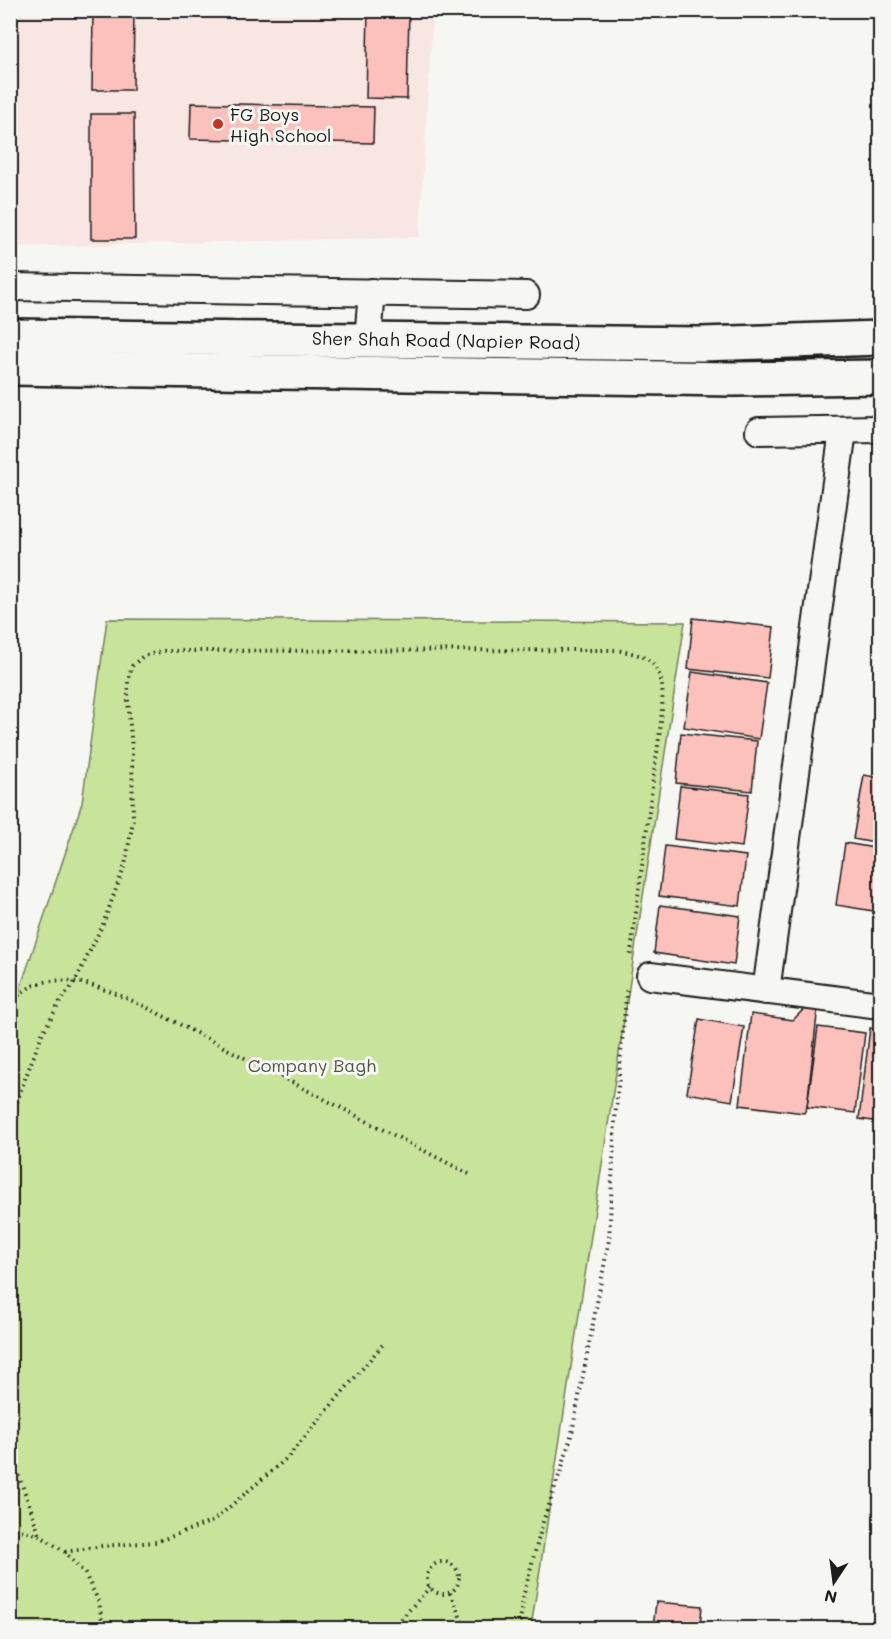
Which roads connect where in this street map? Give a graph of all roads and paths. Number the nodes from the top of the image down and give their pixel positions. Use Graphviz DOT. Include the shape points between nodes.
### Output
graph roads {
  1 [pos="10,287"];
  2 [pos="372,292"];
  3 [pos="526,295"];
  4 [pos="10,336"];
  5 [pos="880,338"];
  6 [pos="368,339"];
  7 [pos="10,368"];
  8 [pos="880,377"];
  9 [pos="880,429"];
  10 [pos="843,430"];
  11 [pos="759,432"];
  12 [pos="636,975"];
  13 [pos="75,982"];
  14 [pos="766,991"];
  15 [pos="10,1004"];
  16 [pos="880,1005"];
  17 [pos="10,1125"];
  18 [pos="473,1176"];
  19 [pos="384,1344"];
  20 [pos="10,1453"];
  21 [pos="10,1527"];
  22 [pos="39,1535"];
  23 [pos="65,1552"];
  24 [pos="430,1587"];
  25 [pos="450,1593"];
  26 [pos="103,1629"];
  27 [pos="393,1629"];
  28 [pos="465,1629"];
  29 [pos="519,1629"];
  1 -- 2 [label="street"];
  2 -- 3 [label="street"];
  2 -- 6 [label="street"];
  4 -- 6 [label="main road, Sher Shah Road (Napier Road)"];
  5 -- 6 [label="main road, Sher Shah Road (Napier Road)" via="702,344"];
  7 -- 8 [label="main road, Sher Shah Road (Napier Road)" via="734,379"];
  9 -- 10 [label="street"];
  10 -- 11 [label="street"];
  10 -- 14 [label="street"];
  12 -- 13 [label="path" via="663,696 661,679 653,663 638,654 616,650 164,651 143,656 132,666 128,700 133,821 124,865 103,924"];
  12 -- 14 [label="street"];
  12 -- 29 [label="path" via="615,1120 609,1240 572,1433 540,1532"];
  13 -- 15 [label="path" via="41,983"];
  13 -- 17 [label="path" via="42,1034"];
  13 -- 18 [label="path" via="144,1006"];
  14 -- 16 [label="street"];
  19 -- 23 [label="path" via="287,1458 213,1521 156,1542"];
  20 -- 22 [label="path"];
  21 -- 22 [label="path"];
  22 -- 23 [label="path"];
  23 -- 26 [label="path" via="85,1574 99,1602"];
  24 -- 25 [label="path" via="435,1592"];
  24 -- 25 [label="path" via="427,1580 431,1566 437,1562 451,1563 460,1575 456,1589"];
  24 -- 27 [label="path"];
  25 -- 28 [label="path"];
}
